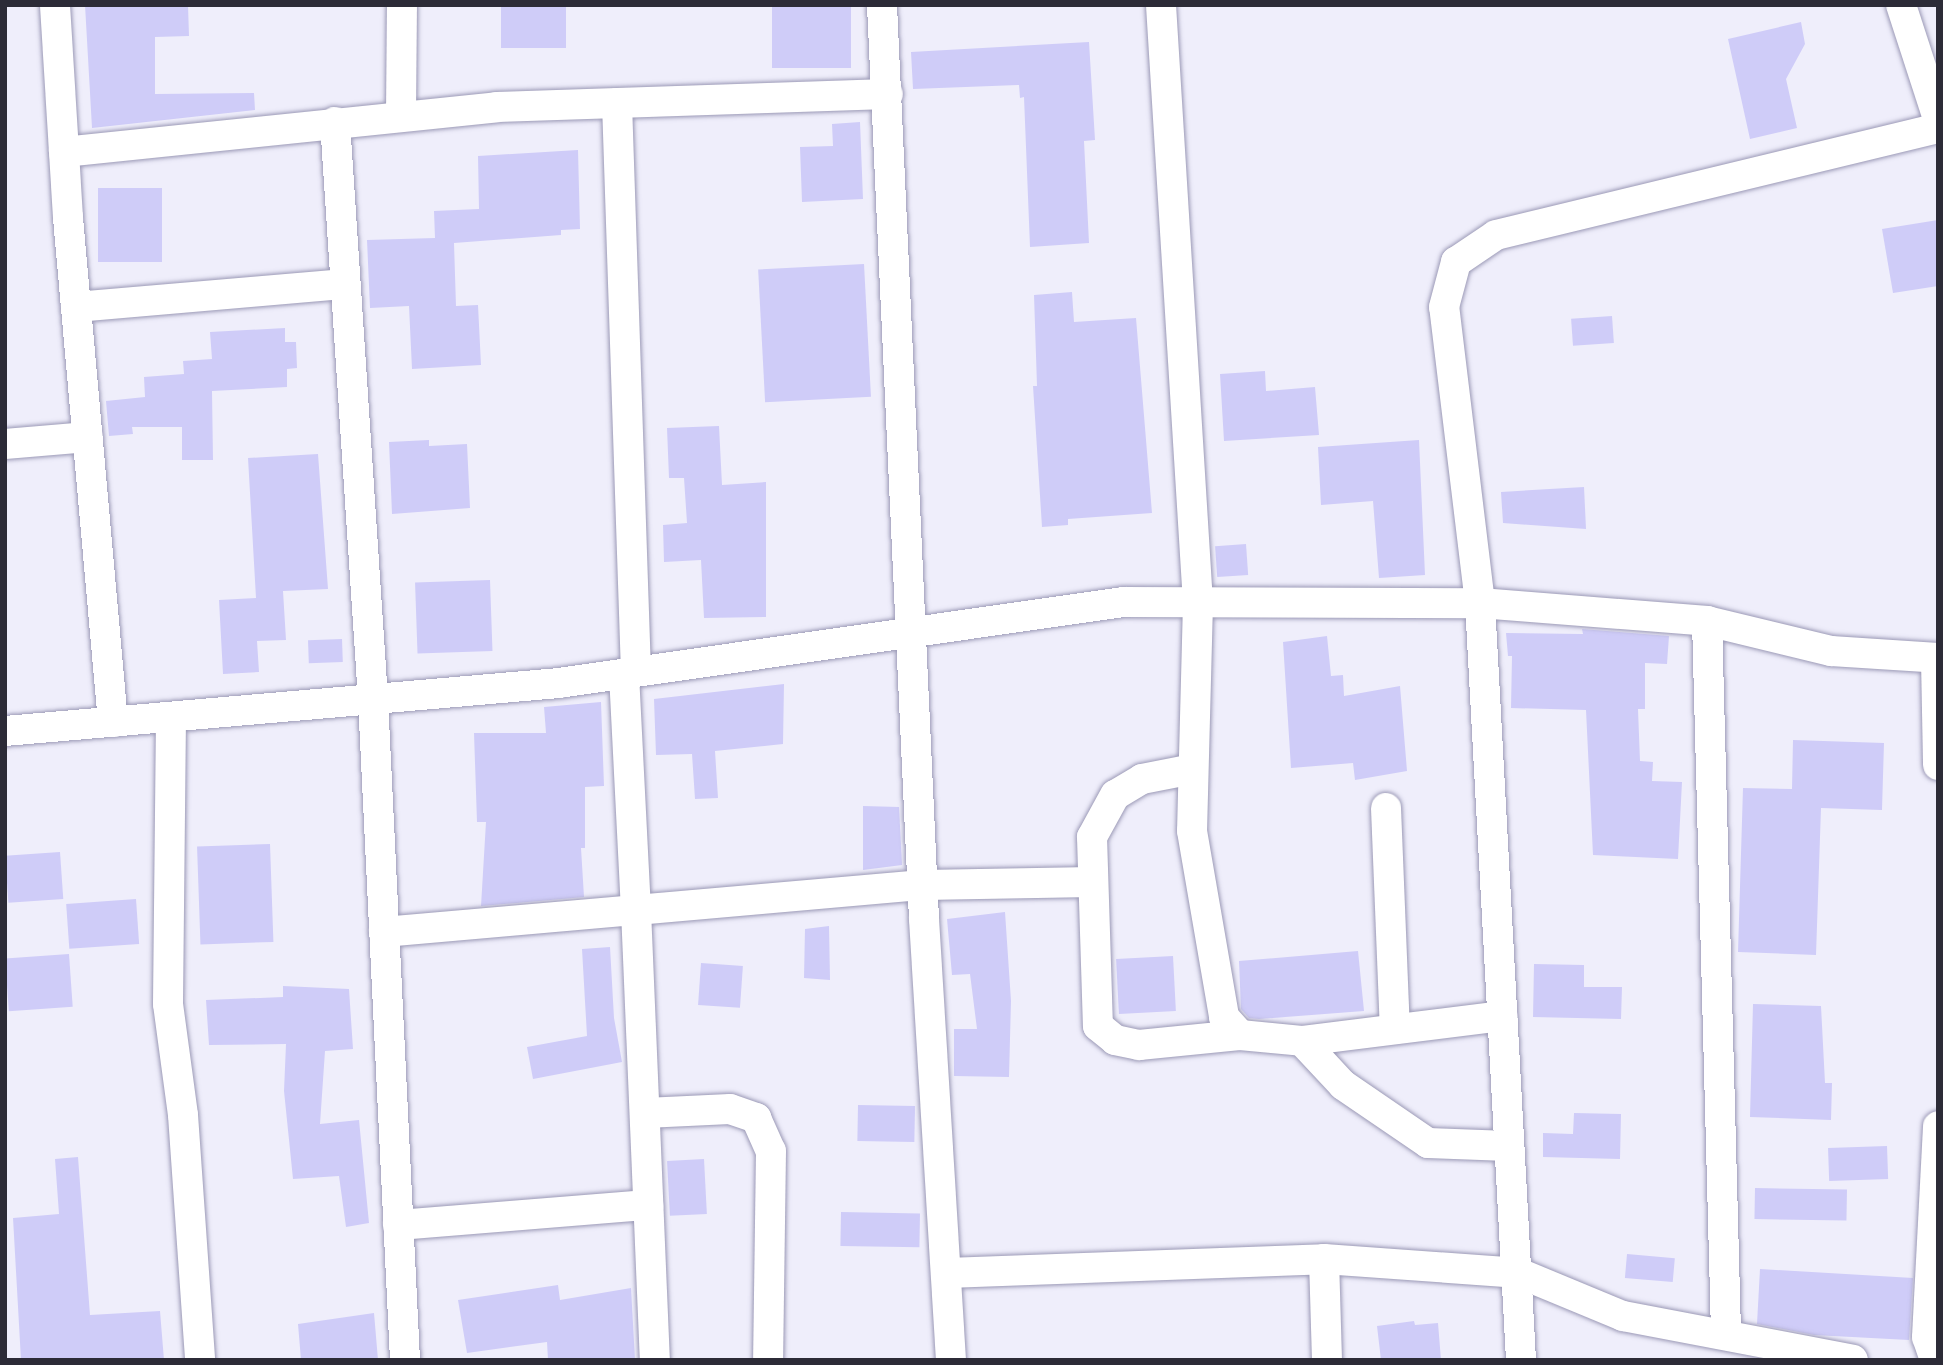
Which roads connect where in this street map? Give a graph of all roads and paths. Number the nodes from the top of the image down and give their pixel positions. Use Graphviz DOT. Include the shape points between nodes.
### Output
graph roads {
  1 [pos="55,5"];
  2 [pos="402,5"];
  3 [pos="882,5"];
  4 [pos="1161,5"];
  5 [pos="1901,5"];
  6 [pos="888,94"];
  7 [pos="617,103"];
  8 [pos="401,115"];
  9 [pos="1938,119"];
  10 [pos="335,122"];
  11 [pos="1938,128"];
  12 [pos="64,152"];
  13 [pos="345,284"];
  14 [pos="76,307"];
  15 [pos="88,437"];
  16 [pos="5,444"];
  17 [pos="1198,603"];
  18 [pos="1480,603"];
  19 [pos="1707,621"];
  20 [pos="913,632"];
  21 [pos="1937,658"];
  22 [pos="630,673"];
  23 [pos="373,699"];
  24 [pos="171,717"];
  25 [pos="113,722"];
  26 [pos="5,731"];
  27 [pos="1938,765"];
  28 [pos="1193,769"];
  29 [pos="1386,808"];
  30 [pos="1093,882"];
  31 [pos="923,885"];
  32 [pos="636,910"];
  33 [pos="384,932"];
  34 [pos="1502,1016"];
  35 [pos="1395,1029"];
  36 [pos="1240,1035"];
  37 [pos="1302,1041"];
  38 [pos="645,1113"];
  39 [pos="1938,1126"];
  40 [pos="1508,1146"];
  41 [pos="648,1205"];
  42 [pos="398,1225"];
  43 [pos="1324,1259"];
  44 [pos="947,1273"];
  45 [pos="1519,1273"];
  46 [pos="1726,1333"];
  47 [pos="200,1360"];
  48 [pos="405,1360"];
  49 [pos="655,1360"];
  50 [pos="768,1360"];
  51 [pos="951,1360"];
  52 [pos="1327,1360"];
  53 [pos="1521,1360"];
  54 [pos="1853,1360"];
  55 [pos="1935,1360"];
  1 -- 12 [label="street"];
  2 -- 8 [label="street"];
  3 -- 6 [label="street"];
  4 -- 17 [label="street"];
  5 -- 9 [label="street"];
  6 -- 7 [label="street"];
  6 -- 20 [label="street"];
  7 -- 8 [label="street"];
  7 -- 22 [label="street"];
  8 -- 10 [label="street"];
  10 -- 12 [label="street"];
  10 -- 13 [label="street"];
  11 -- 18 [label="street" via="1496,234 1456,262 1444,307"];
  12 -- 14 [label="street"];
  13 -- 14 [label="street"];
  13 -- 23 [label="street"];
  14 -- 15 [label="street"];
  15 -- 16 [label="street"];
  15 -- 25 [label="street"];
  17 -- 18 [label="street"];
  17 -- 20 [label="street" via="1123,602"];
  17 -- 28 [label="street"];
  18 -- 19 [label="street"];
  18 -- 34 [label="street"];
  19 -- 21 [label="street" via="1831,651"];
  19 -- 46 [label="street"];
  20 -- 22 [label="street"];
  20 -- 31 [label="street"];
  21 -- 27 [label="street"];
  22 -- 23 [label="street"];
  22 -- 32 [label="street"];
  23 -- 24 [label="street"];
  23 -- 33 [label="street"];
  24 -- 25 [label="street"];
  24 -- 47 [label="street" via="169,1004 183,1115"];
  25 -- 26 [label="street"];
  28 -- 30 [label="street" via="1142,779 1115,795 1093,837"];
  28 -- 36 [label="street" via="1192,831 1224,1017"];
  29 -- 35 [label="street"];
  30 -- 31 [label="street"];
  30 -- 36 [label="street" via="1098,1026 1115,1040 1139,1045"];
  31 -- 32 [label="street"];
  31 -- 44 [label="street"];
  32 -- 33 [label="street"];
  32 -- 38 [label="street"];
  33 -- 42 [label="street"];
  34 -- 35 [label="street"];
  34 -- 40 [label="street"];
  35 -- 37 [label="street"];
  36 -- 37 [label="street"];
  37 -- 40 [label="street" via="1343,1085 1428,1143"];
  38 -- 41 [label="street"];
  38 -- 50 [label="street" via="730,1109 756,1118 771,1151"];
  39 -- 55 [label="street" via="1927,1337"];
  40 -- 45 [label="street"];
  41 -- 42 [label="street"];
  41 -- 49 [label="street"];
  42 -- 48 [label="street"];
  43 -- 44 [label="street"];
  43 -- 45 [label="street"];
  43 -- 52 [label="street"];
  44 -- 51 [label="street"];
  45 -- 46 [label="street" via="1623,1316"];
  45 -- 53 [label="street"];
  46 -- 54 [label="street"];
}
